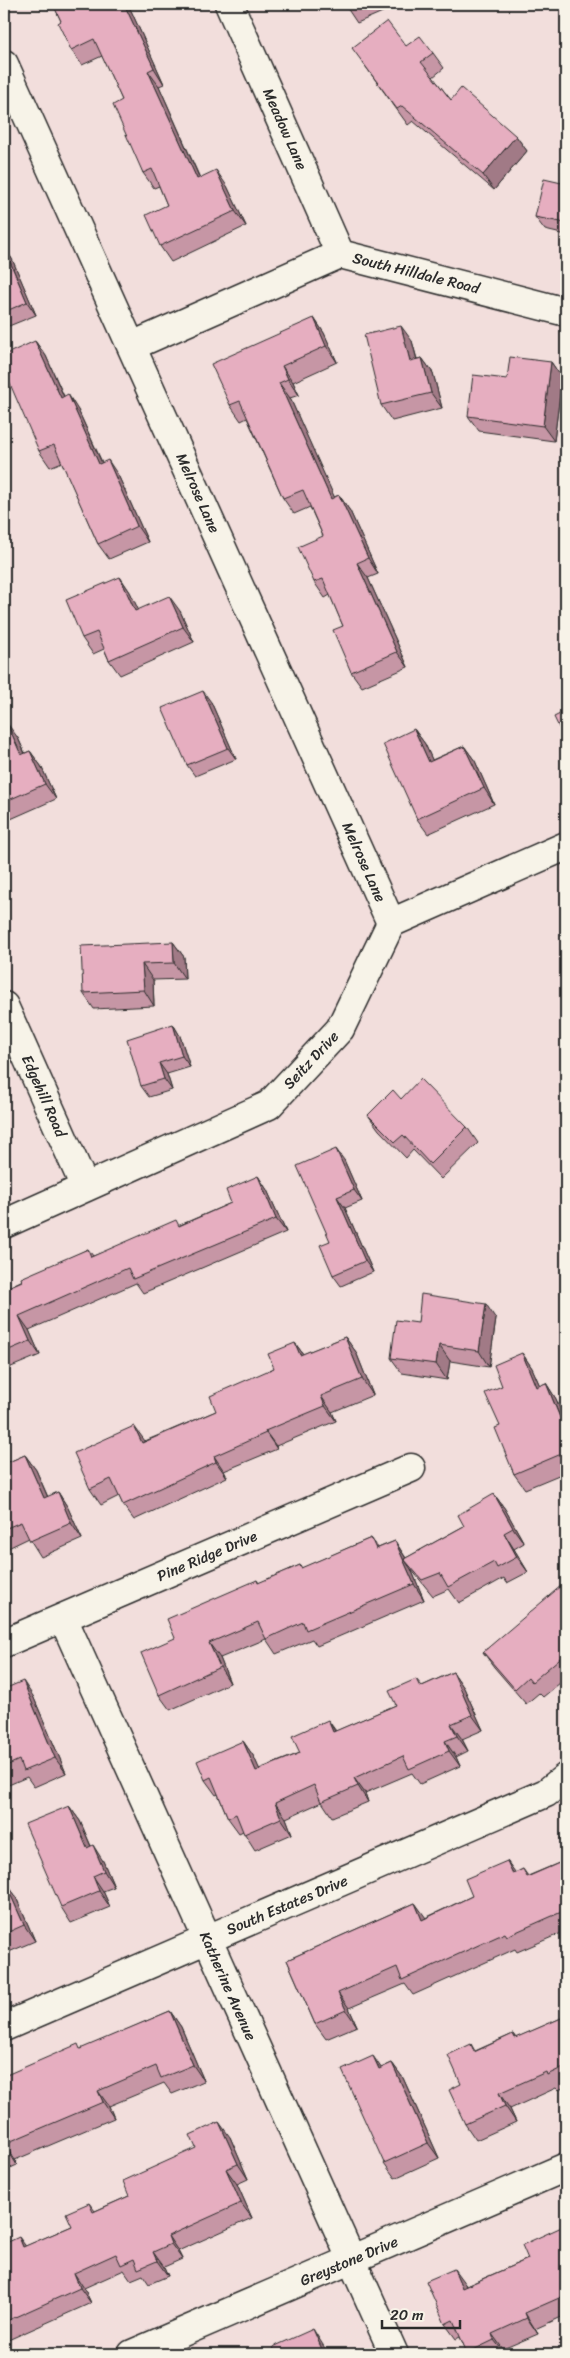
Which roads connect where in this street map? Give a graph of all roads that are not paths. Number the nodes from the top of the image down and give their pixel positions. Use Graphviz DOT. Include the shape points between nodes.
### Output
graph roads {
  1 [pos="230,4"];
  2 [pos="4,64"];
  3 [pos="340,254"];
  4 [pos="566,312"];
  5 [pos="132,346"];
  6 [pos="566,846"];
  7 [pos="391,923"];
  8 [pos="4,1006"];
  9 [pos="85,1187"];
  10 [pos="4,1224"];
  11 [pos="411,1468"];
  12 [pos="63,1618"];
  13 [pos="4,1644"];
  14 [pos="566,1776"];
  15 [pos="207,1939"];
  16 [pos="4,2027"];
  17 [pos="566,2168"];
  18 [pos="352,2261"];
  19 [pos="132,2354"];
  20 [pos="394,2354"];
  1 -- 3 [label="street, Meadow Lane"];
  2 -- 5 [label="street, Melrose Lane"];
  3 -- 4 [label="street, South Hilldale Road"];
  3 -- 5 [label="street, South Hilldale Road"];
  5 -- 7 [label="street, Melrose Lane"];
  6 -- 7 [label="street"];
  7 -- 9 [label="street, Seitz Drive" via="340,1029 269,1105"];
  8 -- 9 [label="street, Edgehill Road"];
  9 -- 10 [label="street, Seitz Drive"];
  11 -- 12 [label="street, Pine Ridge Drive"];
  12 -- 13 [label="street, Pine Ridge Drive"];
  12 -- 15 [label="street, Katherine Avenue"];
  14 -- 15 [label="street, South Estates Drive" via="546,1793"];
  15 -- 16 [label="street, South Estates Drive"];
  15 -- 18 [label="street, Katherine Avenue"];
  17 -- 18 [label="street, Greystone Drive"];
  18 -- 19 [label="street, Greystone Drive"];
  18 -- 20 [label="street, Katherine Avenue"];
}
